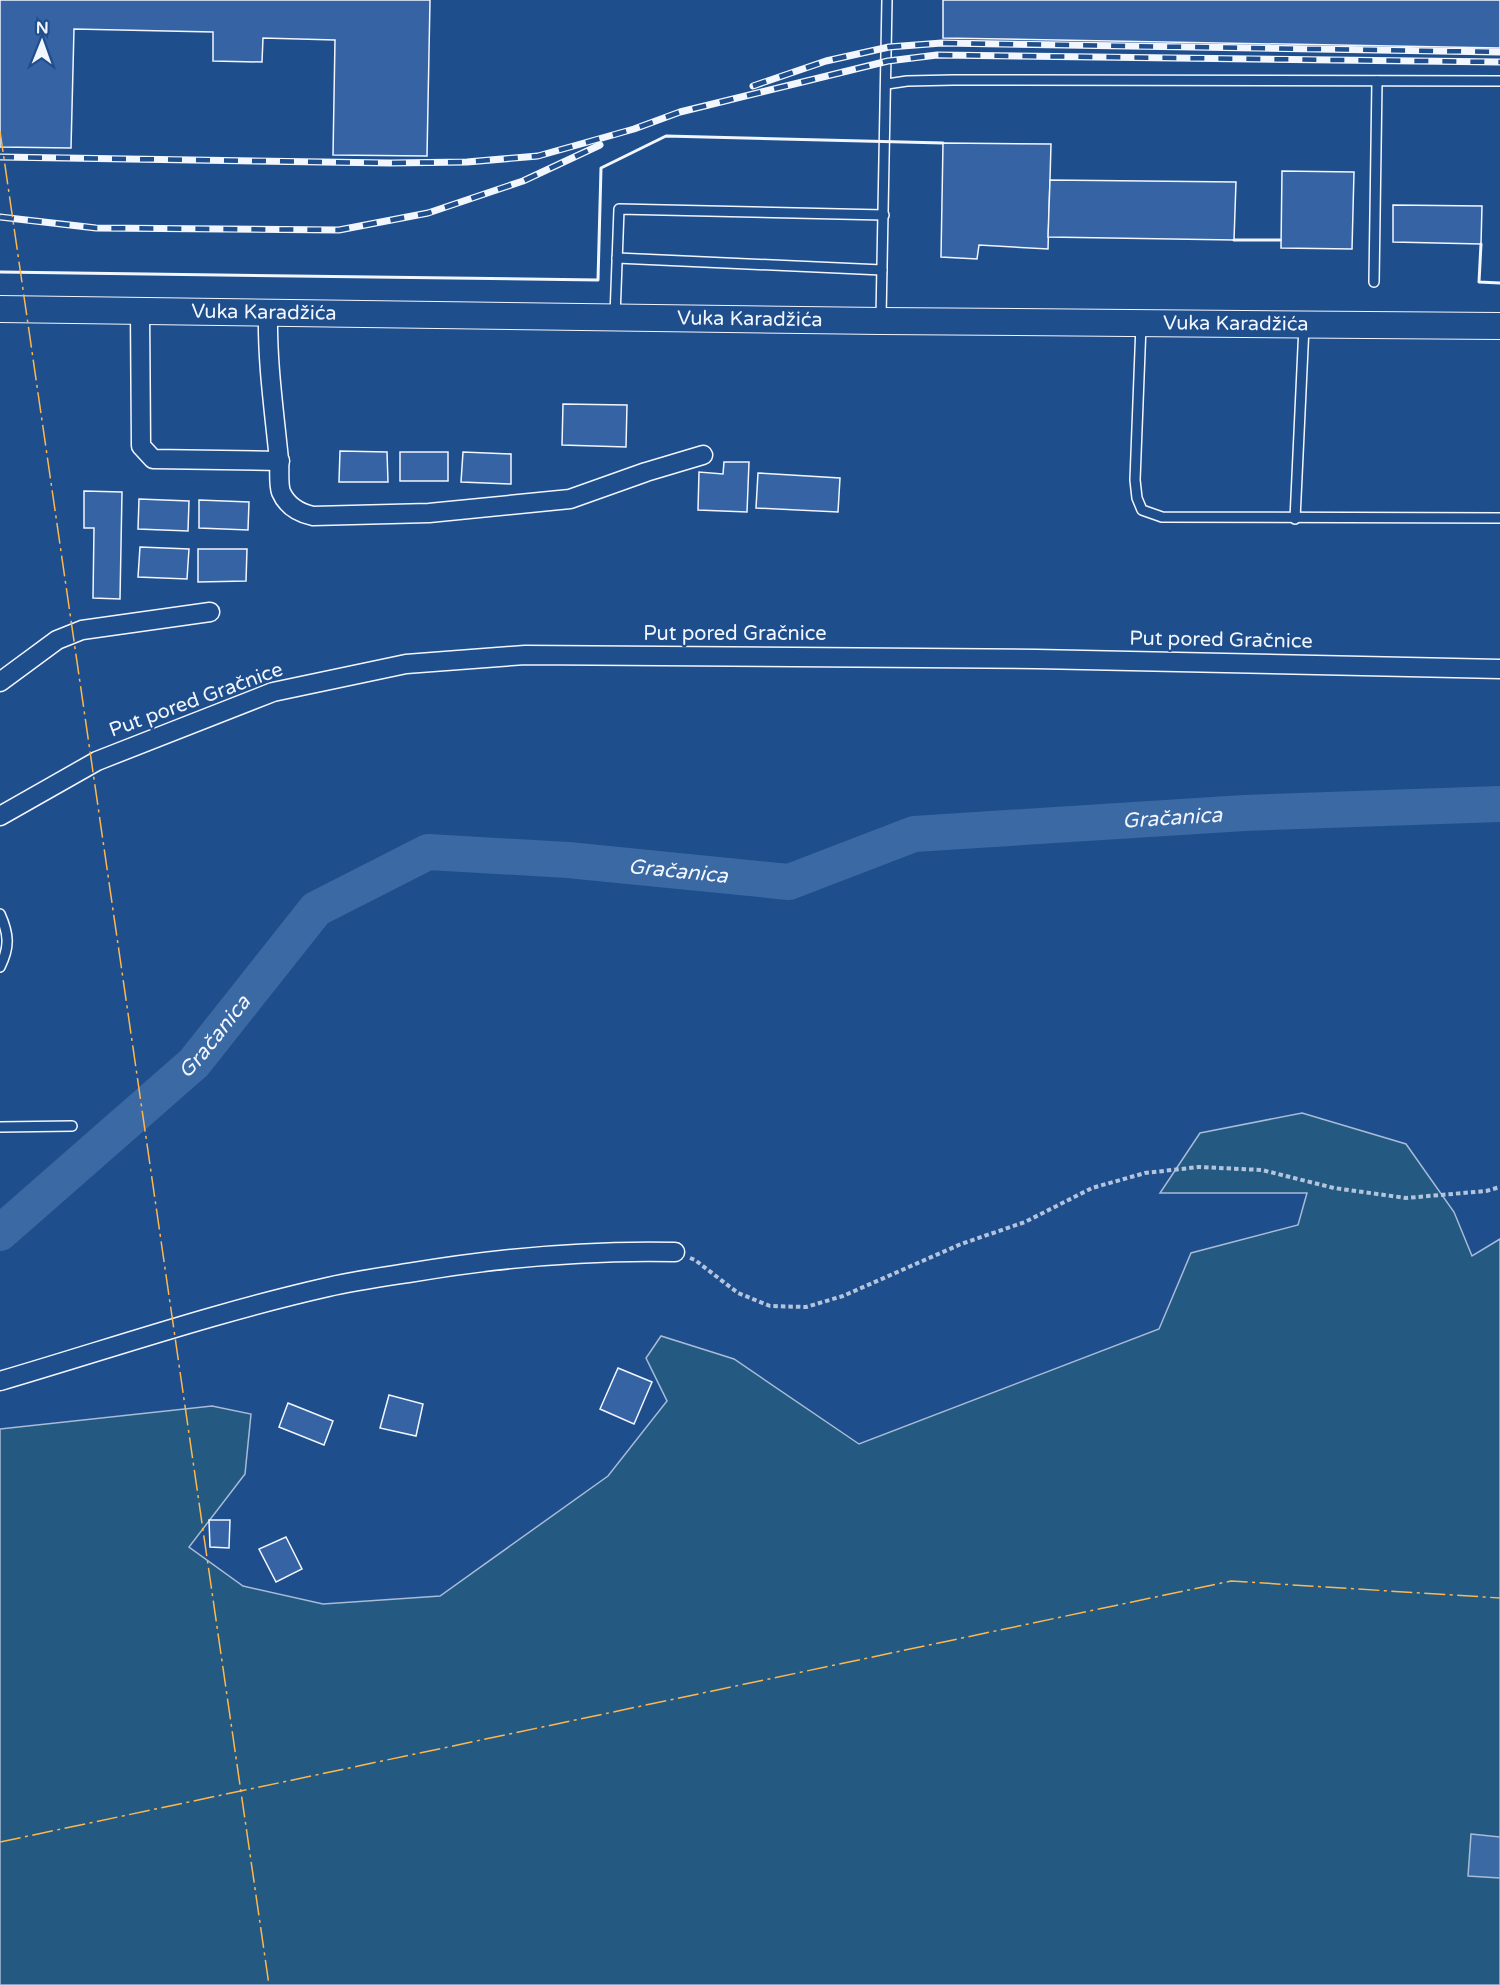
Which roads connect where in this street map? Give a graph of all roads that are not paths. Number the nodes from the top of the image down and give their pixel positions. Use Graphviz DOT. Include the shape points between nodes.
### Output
graph roads {
  1 [pos="887,0"];
  2 [pos="1377,81"];
  3 [pos="1500,81"];
  4 [pos="887,84"];
  5 [pos="884,215"];
  6 [pos="617,258"];
  7 [pos="882,270"];
  8 [pos="1374,282"];
  9 [pos="0,309"];
  10 [pos="140,311"];
  11 [pos="268,312"];
  12 [pos="615,317"];
  13 [pos="881,321"];
  14 [pos="1141,323"];
  15 [pos="1304,324"];
  16 [pos="1500,326"];
  17 [pos="704,455"];
  18 [pos="280,461"];
  19 [pos="1500,518"];
  20 [pos="1295,519"];
  21 [pos="210,612"];
  22 [pos="1500,669"];
  23 [pos="0,682"];
  24 [pos="0,816"];
  25 [pos="0,914"];
  26 [pos="0,967"];
  27 [pos="72,1126"];
  28 [pos="0,1127"];
  29 [pos="675,1252"];
  30 [pos="0,1381"];
  1 -- 4 [label="lane"];
  2 -- 3 [label="lane"];
  2 -- 4 [label="lane" via="953,80"];
  2 -- 8 [label="lane"];
  4 -- 5 [label="lane"];
  5 -- 6 [label="lane" via="619,209"];
  5 -- 7 [label="lane"];
  6 -- 7 [label="lane"];
  6 -- 12 [label="lane"];
  7 -- 13 [label="lane"];
  9 -- 10 [label="street, Vuka Karadžića"];
  10 -- 11 [label="street, Vuka Karadžića"];
  10 -- 18 [label="street" via="141,446 146,452 153,459"];
  11 -- 12 [label="street, Vuka Karadžića"];
  11 -- 18 [label="street" via="268,351"];
  12 -- 13 [label="street, Vuka Karadžića"];
  13 -- 14 [label="street, Vuka Karadžića"];
  14 -- 15 [label="street, Vuka Karadžića"];
  14 -- 20 [label="lane" via="1135,480 1142,510 1162,517"];
  15 -- 16 [label="street, Vuka Karadžića"];
  15 -- 20 [label="lane"];
  17 -- 18 [label="street" via="570,499 429,513 313,516 299,513 281,491"];
  19 -- 20 [label="lane"];
  21 -- 23 [label="street" via="82,630 57,640"];
  22 -- 24 [label="street, Put pored Gračnice" via="1048,659 525,655 406,664 273,692 97,761"];
  25 -- 26 [label="lane" via="9,938"];
  27 -- 28 [label="lane"];
  29 -- 30 [label="street" via="556,1254 471,1263 330,1287 259,1304"];
}
